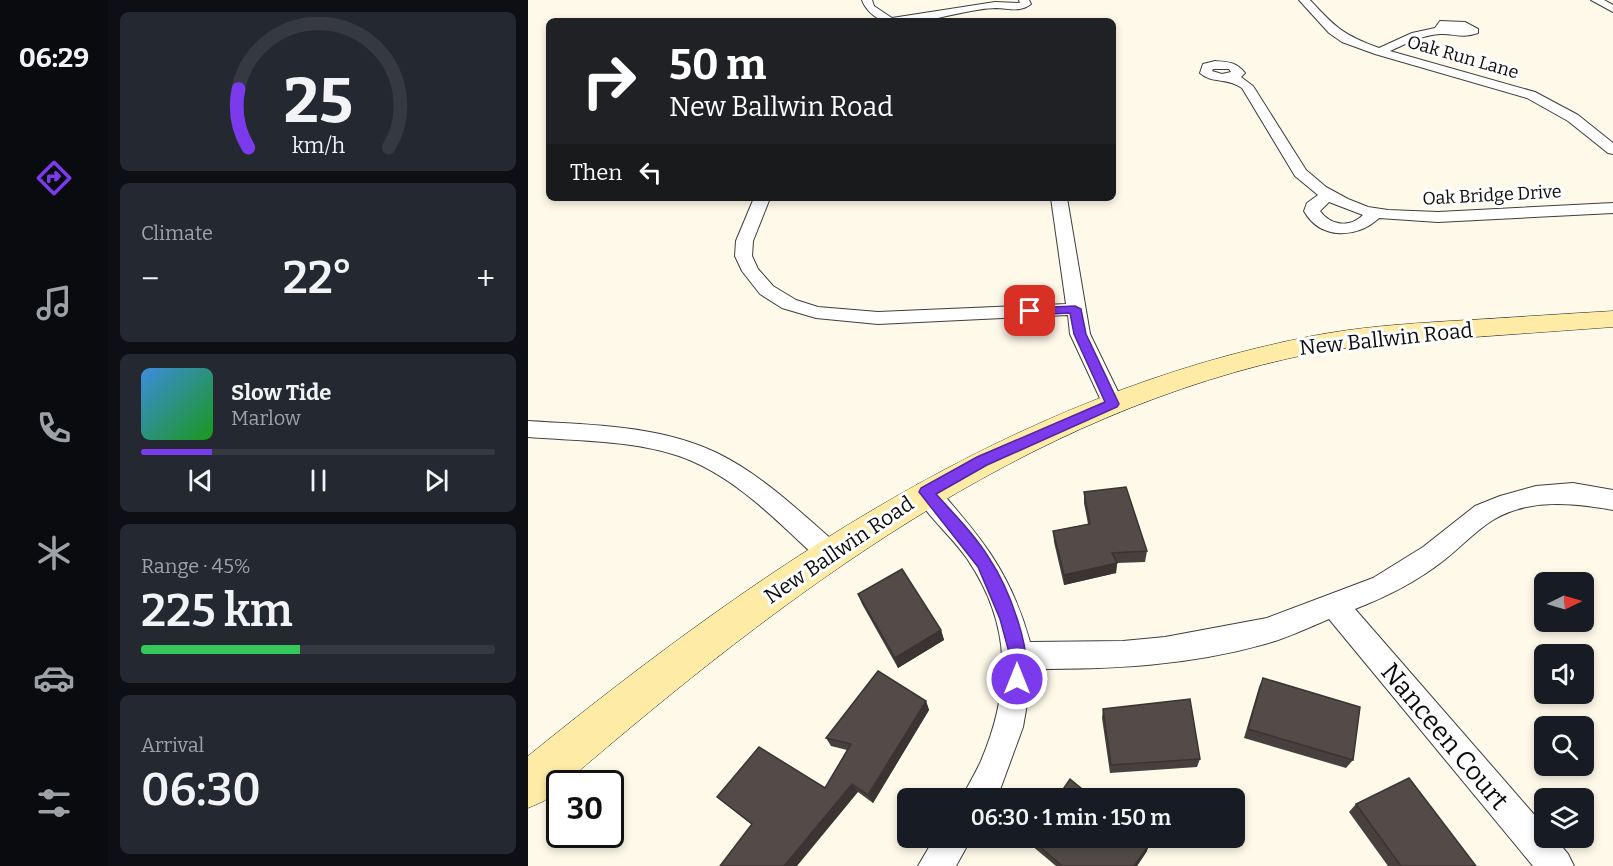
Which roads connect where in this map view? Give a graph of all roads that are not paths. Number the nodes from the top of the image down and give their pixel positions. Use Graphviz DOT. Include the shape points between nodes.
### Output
graph roads {
  1 [pos="867,0"];
  2 [pos="1024,0"];
  3 [pos="1304,0"];
  4 [pos="1596,0"];
  5 [pos="996,2"];
  6 [pos="1613,9"];
  7 [pos="886,18"];
  8 [pos="908,18"];
  9 [pos="1442,30"];
  10 [pos="1379,52"];
  11 [pos="1234,76"];
  12 [pos="1613,150"];
  13 [pos="1335,199"];
  14 [pos="761,201"];
  15 [pos="1059,201"];
  16 [pos="1613,208"];
  17 [pos="1374,214"];
  18 [pos="1075,309"];
  19 [pos="1613,319"];
  20 [pos="1113,404"];
  21 [pos="528,429"];
  22 [pos="927,492"];
  23 [pos="1613,500"];
  24 [pos="828,552"];
  25 [pos="1334,605"];
  26 [pos="1018,656"];
  27 [pos="528,785"];
  28 [pos="984,788"];
  29 [pos="948,848"];
  30 [pos="936,866"];
  31 [pos="1556,866"];
  1 -- 7 [label="street" via="869,7"];
  2 -- 5 [label="street" via="1026,4 1017,8"];
  3 -- 10 [label="street, Oak Run Lane" via="1338,35"];
  4 -- 6 [label="street"];
  5 -- 8 [label="street"];
  9 -- 10 [label="street" via="1416,34"];
  10 -- 12 [label="street, Oak Run Lane" via="1531,95 1573,118"];
  11 -- 13 [label="street" via="1247,86 1300,172"];
  13 -- 17 [label="street, Oak Bridge Drive"];
  13 -- 17 [label="street" via="1314,206 1312,211 1324,224 1356,228"];
  14 -- 18 [label="street" via="743,254 755,279 767,291 799,306 835,316 878,319"];
  15 -- 18 [label="street"];
  16 -- 17 [label="street, Oak Bridge Drive" via="1412,219"];
  18 -- 20 [label="street" via="1080,334"];
  19 -- 20 [label="main road, New Ballwin Road" via="1387,334 1309,345 1195,375"];
  20 -- 22 [label="main road, New Ballwin Road" via="982,461"];
  21 -- 24 [label="street" via="648,440 689,451 758,491"];
  22 -- 24 [label="main road, New Ballwin Road"];
  22 -- 26 [label="street" via="984,563 1009,619"];
  23 -- 25 [label="street" via="1573,493 1509,503 1484,513 1432,555 1383,586"];
  24 -- 27 [label="main road, New Ballwin Road" via="672,666"];
  25 -- 26 [label="street" via="1267,631 1210,644 1123,655"];
  25 -- 31 [label="street, Nanceen Court"];
  26 -- 28 [label="street" via="1014,702 1002,748"];
  29 -- 30 [label="street"];
}
